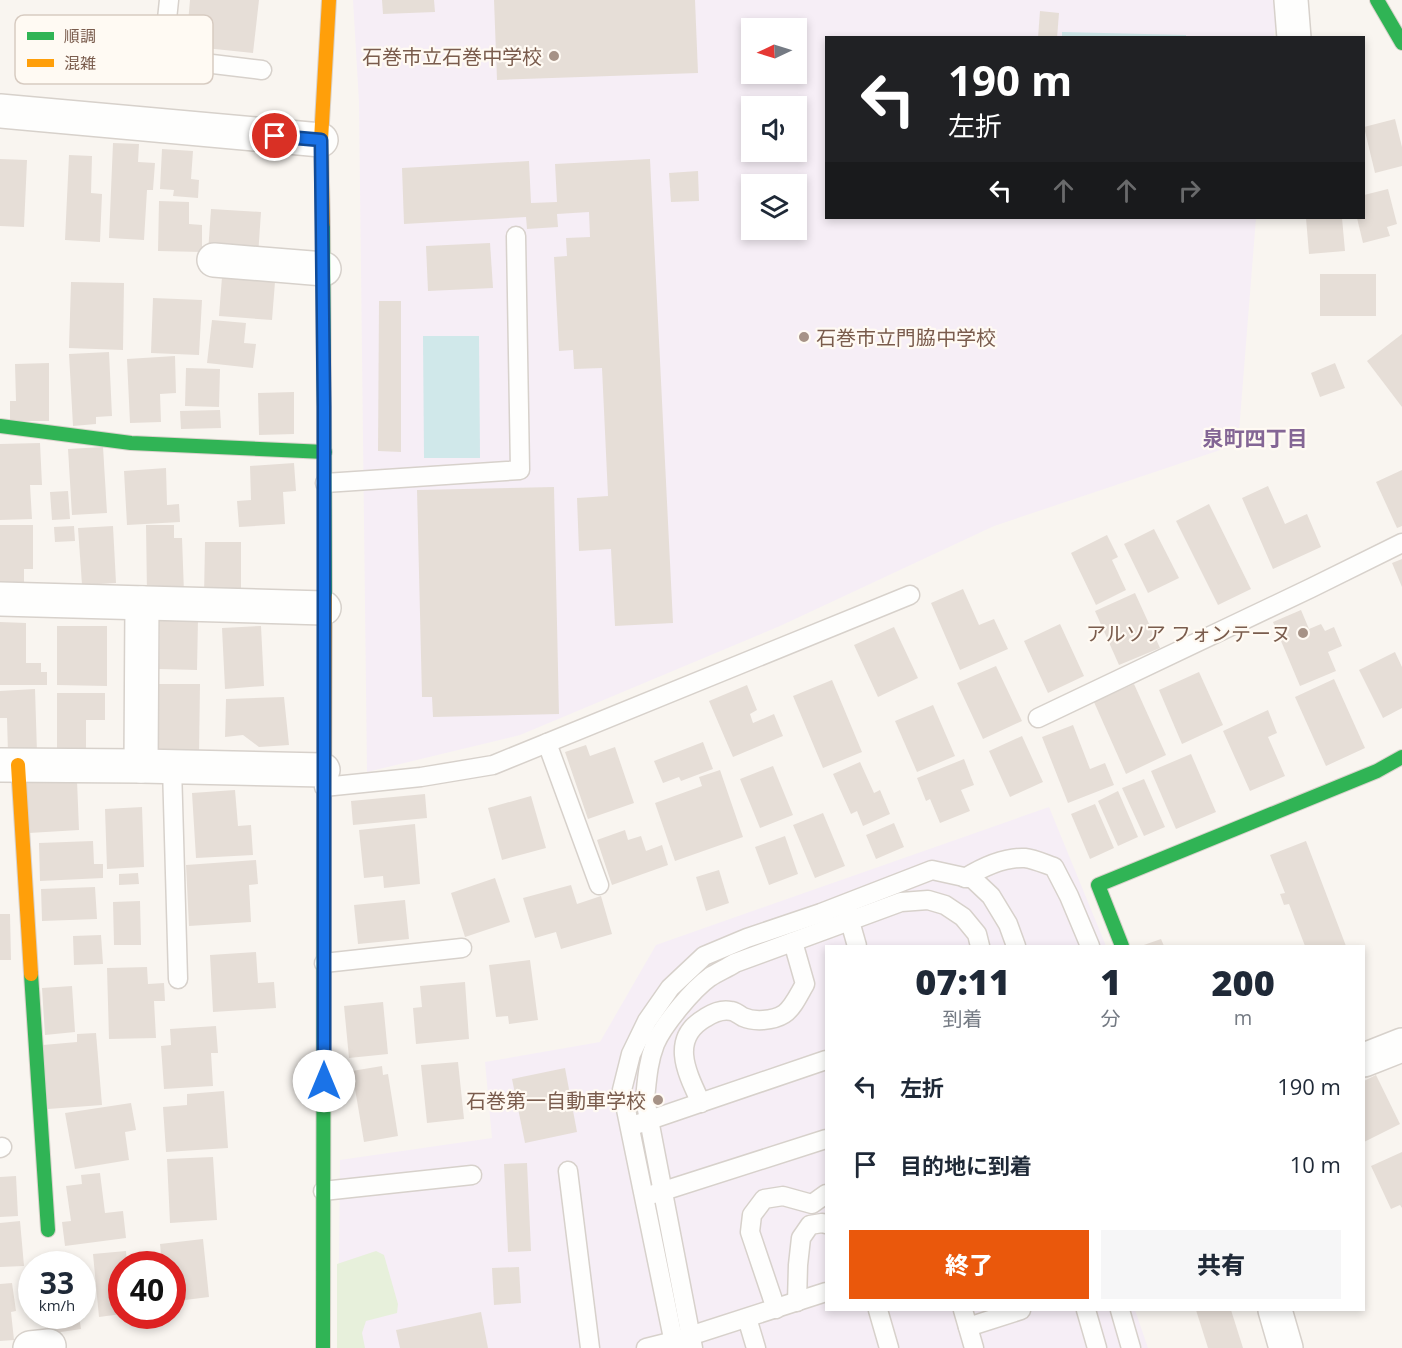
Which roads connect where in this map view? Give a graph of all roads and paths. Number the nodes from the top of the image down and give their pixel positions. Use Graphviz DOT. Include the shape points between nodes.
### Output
graph roads {
  1 [pos="169,0"];
  2 [pos="329,0"];
  3 [pos="1291,0"];
  4 [pos="1377,0"];
  5 [pos="167,15"];
  6 [pos="1294,36"];
  7 [pos="1402,43"];
  8 [pos="213,64"];
  9 [pos="262,70"];
  10 [pos="0,111"];
  11 [pos="321,140"];
  12 [pos="516,236"];
  13 [pos="214,260"];
  14 [pos="324,269"];
  15 [pos="0,426"];
  16 [pos="325,452"];
  17 [pos="325,483"];
  18 [pos="1402,543"];
  19 [pos="910,595"];
  20 [pos="0,599"];
  21 [pos="142,603"];
  22 [pos="324,608"];
  23 [pos="1038,718"];
  24 [pos="547,743"];
  25 [pos="1402,757"];
  26 [pos="9,765"];
  27 [pos="156,766"];
  28 [pos="323,779"];
  29 [pos="965,878"];
  30 [pos="599,885"];
  31 [pos="847,912"];
  32 [pos="793,942"];
  33 [pos="857,945"];
  34 [pos="980,945"];
  35 [pos="1016,945"];
  36 [pos="1090,945"];
  37 [pos="1122,945"];
  38 [pos="462,948"];
  39 [pos="324,963"];
  40 [pos="178,979"];
  41 [pos="1402,1045"];
  42 [pos="825,1060"];
  43 [pos="1365,1060"];
  44 [pos="701,1102"];
  45 [pos="649,1120"];
  46 [pos="630,1127"];
  47 [pos="825,1142"];
  48 [pos="568,1171"];
  49 [pos="472,1175"];
  50 [pos="664,1190"];
  51 [pos="323,1191"];
  52 [pos="825,1195"];
  53 [pos="644,1197"];
  54 [pos="825,1224"];
  55 [pos="48,1230"];
  56 [pos="825,1292"];
  57 [pos="798,1302"];
  58 [pos="776,1308"];
  59 [pos="878,1311"];
  60 [pos="1014,1311"];
  61 [pos="1086,1311"];
  62 [pos="1120,1311"];
  63 [pos="1275,1311"];
  64 [pos="747,1318"];
  65 [pos="965,1318"];
  66 [pos="692,1342"];
  67 [pos="675,1345"];
  68 [pos="1093,1347"];
  69 [pos="323,1348"];
  70 [pos="590,1348"];
  71 [pos="646,1348"];
  72 [pos="756,1348"];
  73 [pos="889,1348"];
  74 [pos="974,1348"];
  75 [pos="1131,1348"];
  76 [pos="1286,1348"];
  1 -- 5 [label="lane"];
  2 -- 11 [label="street"];
  3 -- 6 [label="street"];
  4 -- 7 [label="street"];
  8 -- 9 [label="lane"];
  10 -- 11 [label="street"];
  11 -- 14 [label="street"];
  12 -- 17 [label="lane" via="520,470"];
  13 -- 14 [label="street"];
  14 -- 16 [label="street"];
  15 -- 16 [label="street" via="131,443"];
  16 -- 17 [label="street"];
  17 -- 22 [label="street"];
  18 -- 23 [label="lane"];
  19 -- 24 [label="lane"];
  20 -- 21 [label="street"];
  21 -- 22 [label="street"];
  21 -- 27 [label="street"];
  22 -- 28 [label="street"];
  24 -- 28 [label="lane" via="493,765 421,777"];
  24 -- 30 [label="lane"];
  25 -- 37 [label="street" via="1377,771 1098,885"];
  26 -- 27 [label="street"];
  26 -- 55 [label="street"];
  27 -- 28 [label="street"];
  27 -- 40 [label="lane"];
  28 -- 39 [label="street"];
  29 -- 31 [label="lane" via="932,870"];
  29 -- 35 [label="lane" via="973,879 991,896"];
  29 -- 36 [label="lane" via="1005,859 1027,858 1053,867"];
  31 -- 32 [label="lane"];
  31 -- 33 [label="lane"];
  31 -- 34 [label="lane" via="928,900 963,917 977,934"];
  31 -- 46 [label="lane" via="747,938 704,956 670,988 647,1021 631,1054 622,1090"];
  32 -- 44 [label="lane" via="805,984 785,1014 758,1020 732,1011 717,1011 686,1034 683,1054 688,1077"];
  32 -- 45 [label="lane" via="735,963 690,994 656,1043 645,1099"];
  38 -- 39 [label="lane"];
  39 -- 51 [label="street"];
  41 -- 43 [label="street"];
  42 -- 44 [label="lane"];
  44 -- 45 [label="lane"];
  45 -- 46 [label="lane"];
  45 -- 50 [label="lane"];
  46 -- 53 [label="lane"];
  47 -- 50 [label="lane"];
  48 -- 70 [label="lane"];
  49 -- 51 [label="lane"];
  50 -- 53 [label="lane"];
  50 -- 66 [label="lane"];
  51 -- 69 [label="street"];
  52 -- 58 [label="lane" via="812,1204 783,1196 764,1199 752,1215 750,1232"];
  53 -- 67 [label="lane"];
  54 -- 57 [label="lane" via="810,1225 801,1238"];
  56 -- 57 [label="lane"];
  57 -- 58 [label="lane"];
  58 -- 64 [label="lane"];
  59 -- 73 [label="lane"];
  60 -- 65 [label="lane"];
  61 -- 68 [label="lane"];
  62 -- 75 [label="lane"];
  63 -- 76 [label="street"];
  64 -- 66 [label="lane"];
  64 -- 72 [label="lane"];
  65 -- 74 [label="lane"];
  66 -- 67 [label="lane"];
  67 -- 71 [label="lane"];
}
